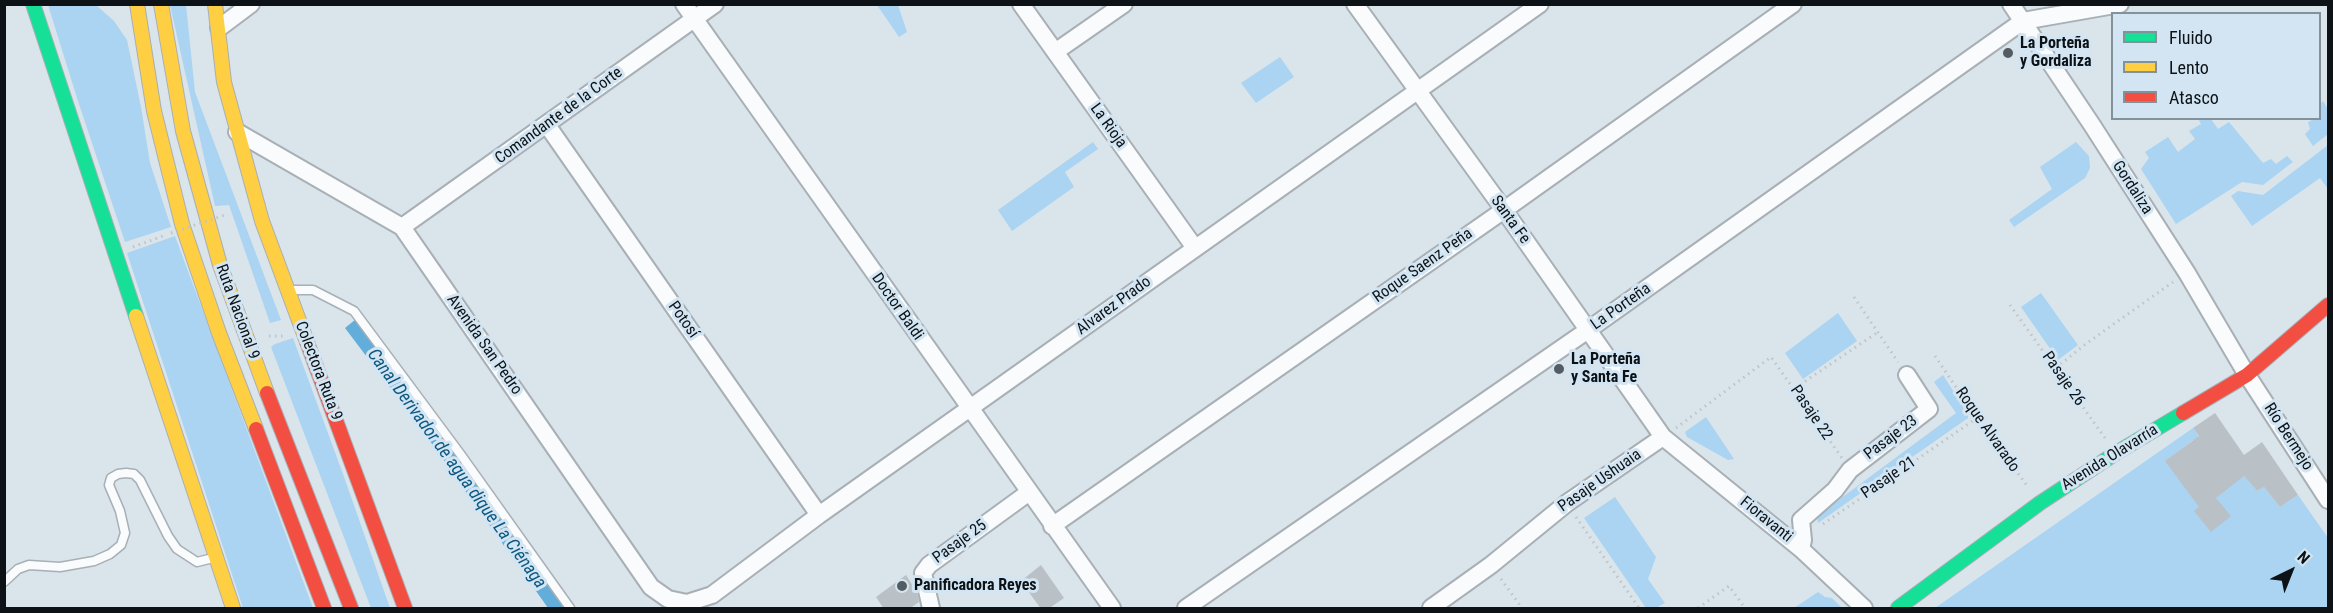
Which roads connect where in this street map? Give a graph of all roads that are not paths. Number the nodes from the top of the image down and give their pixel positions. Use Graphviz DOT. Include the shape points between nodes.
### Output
graph roads {
  1 [pos="33,4"];
  2 [pos="137,4"];
  3 [pos="161,4"];
  4 [pos="215,4"];
  5 [pos="251,4"];
  6 [pos="684,4"];
  7 [pos="715,4"];
  8 [pos="1021,4"];
  9 [pos="1124,4"];
  10 [pos="1354,4"];
  11 [pos="1540,4"];
  12 [pos="1793,4"];
  13 [pos="2011,4"];
  14 [pos="2120,4"];
  15 [pos="694,19"];
  16 [pos="2023,21"];
  17 [pos="127,23"];
  18 [pos="219,28"];
  19 [pos="1055,52"];
  20 [pos="147,74"];
  21 [pos="1418,93"];
  22 [pos="547,126"];
  23 [pos="237,132"];
  24 [pos="1504,210"];
  25 [pos="402,227"];
  26 [pos="1196,248"];
  27 [pos="289,290"];
  28 [pos="2327,307"];
  29 [pos="1588,330"];
  30 [pos="1907,375"];
  31 [pos="2247,375"];
  32 [pos="969,410"];
  33 [pos="1663,437"];
  34 [pos="1028,493"];
  35 [pos="2327,495"];
  36 [pos="819,515"];
  37 [pos="1052,526"];
  38 [pos="1802,544"];
  39 [pos="216,557"];
  40 [pos="4,582"];
  41 [pos="687,603"];
  42 [pos="233,609"];
  43 [pos="324,609"];
  44 [pos="351,609"];
  45 [pos="405,609"];
  46 [pos="570,609"];
  47 [pos="931,609"];
  48 [pos="1112,609"];
  49 [pos="1186,609"];
  50 [pos="1431,609"];
  51 [pos="1864,609"];
  52 [pos="1898,609"];
  1 -- 39 [label="main road"];
  2 -- 20 [label="main road, Ruta Nacional 9"];
  3 -- 44 [label="main road, Ruta Nacional 9" via="183,130 220,265"];
  4 -- 18 [label="main road, Colectora Ruta 9"];
  5 -- 18 [label="street"];
  6 -- 15 [label="street, Doctor Baldi"];
  7 -- 15 [label="street, Comandante de la Corte"];
  8 -- 19 [label="street, La Rioja"];
  9 -- 19 [label="street"];
  10 -- 21 [label="street, Santa Fe"];
  11 -- 21 [label="street, Alvarez Prado"];
  12 -- 24 [label="street, Roque Saenz Peña"];
  13 -- 16 [label="street, Gordaliza"];
  14 -- 16 [label="street"];
  15 -- 22 [label="street, Comandante de la Corte"];
  15 -- 32 [label="street, Doctor Baldi"];
  16 -- 29 [label="street, La Porteña"];
  16 -- 31 [label="street, Gordaliza" via="2187,273"];
  17 -- 20 [label="main road"];
  18 -- 23 [label="main road, Colectora Ruta 9" via="224,82"];
  19 -- 26 [label="street, La Rioja"];
  20 -- 43 [label="main road, Ruta Nacional 9" via="169,174 200,281"];
  21 -- 24 [label="street, Santa Fe"];
  21 -- 26 [label="street, Alvarez Prado"];
  22 -- 25 [label="street, Comandante de la Corte"];
  22 -- 36 [label="street, Potosí"];
  23 -- 25 [label="street, Avenida San Pedro"];
  23 -- 27 [label="main road, Colectora Ruta 9" via="262,221"];
  24 -- 29 [label="street, Santa Fe"];
  24 -- 37 [label="street, Roque Saenz Peña"];
  25 -- 41 [label="street, Avenida San Pedro" via="651,587 668,599"];
  26 -- 32 [label="street, Alvarez Prado"];
  27 -- 45 [label="main road, Colectora Ruta 9"];
  27 -- 46 [label="lane" via="313,290 354,311"];
  28 -- 31 [label="main road, Avenida Olavarría"];
  29 -- 33 [label="street, Santa Fe"];
  29 -- 49 [label="street, La Porteña"];
  30 -- 38 [label="street, Pasaje 23" via="1929,410 1850,470 1835,490 1801,520"];
  31 -- 35 [label="street, Río Bermejo"];
  31 -- 52 [label="main road, Avenida Olavarría" via="2115,453 2040,503"];
  32 -- 34 [label="street, Doctor Baldi"];
  32 -- 36 [label="street, Alvarez Prado"];
  33 -- 38 [label="street, Fioravanti"];
  33 -- 50 [label="street, Pasaje Ushuaia" via="1567,503"];
  34 -- 37 [label="street, Doctor Baldi"];
  34 -- 47 [label="street, Pasaje 25" via="929,565 923,573"];
  36 -- 41 [label="street, Alvarez Prado" via="712,595"];
  37 -- 48 [label="street, Doctor Baldi"];
  38 -- 51 [label="street, Fioravanti"];
  39 -- 40 [label="lane" via="197,562 177,549 140,480 126,473 111,478 109,485 125,533 121,545 94,561 60,567 28,565"];
  39 -- 42 [label="main road"];
}
